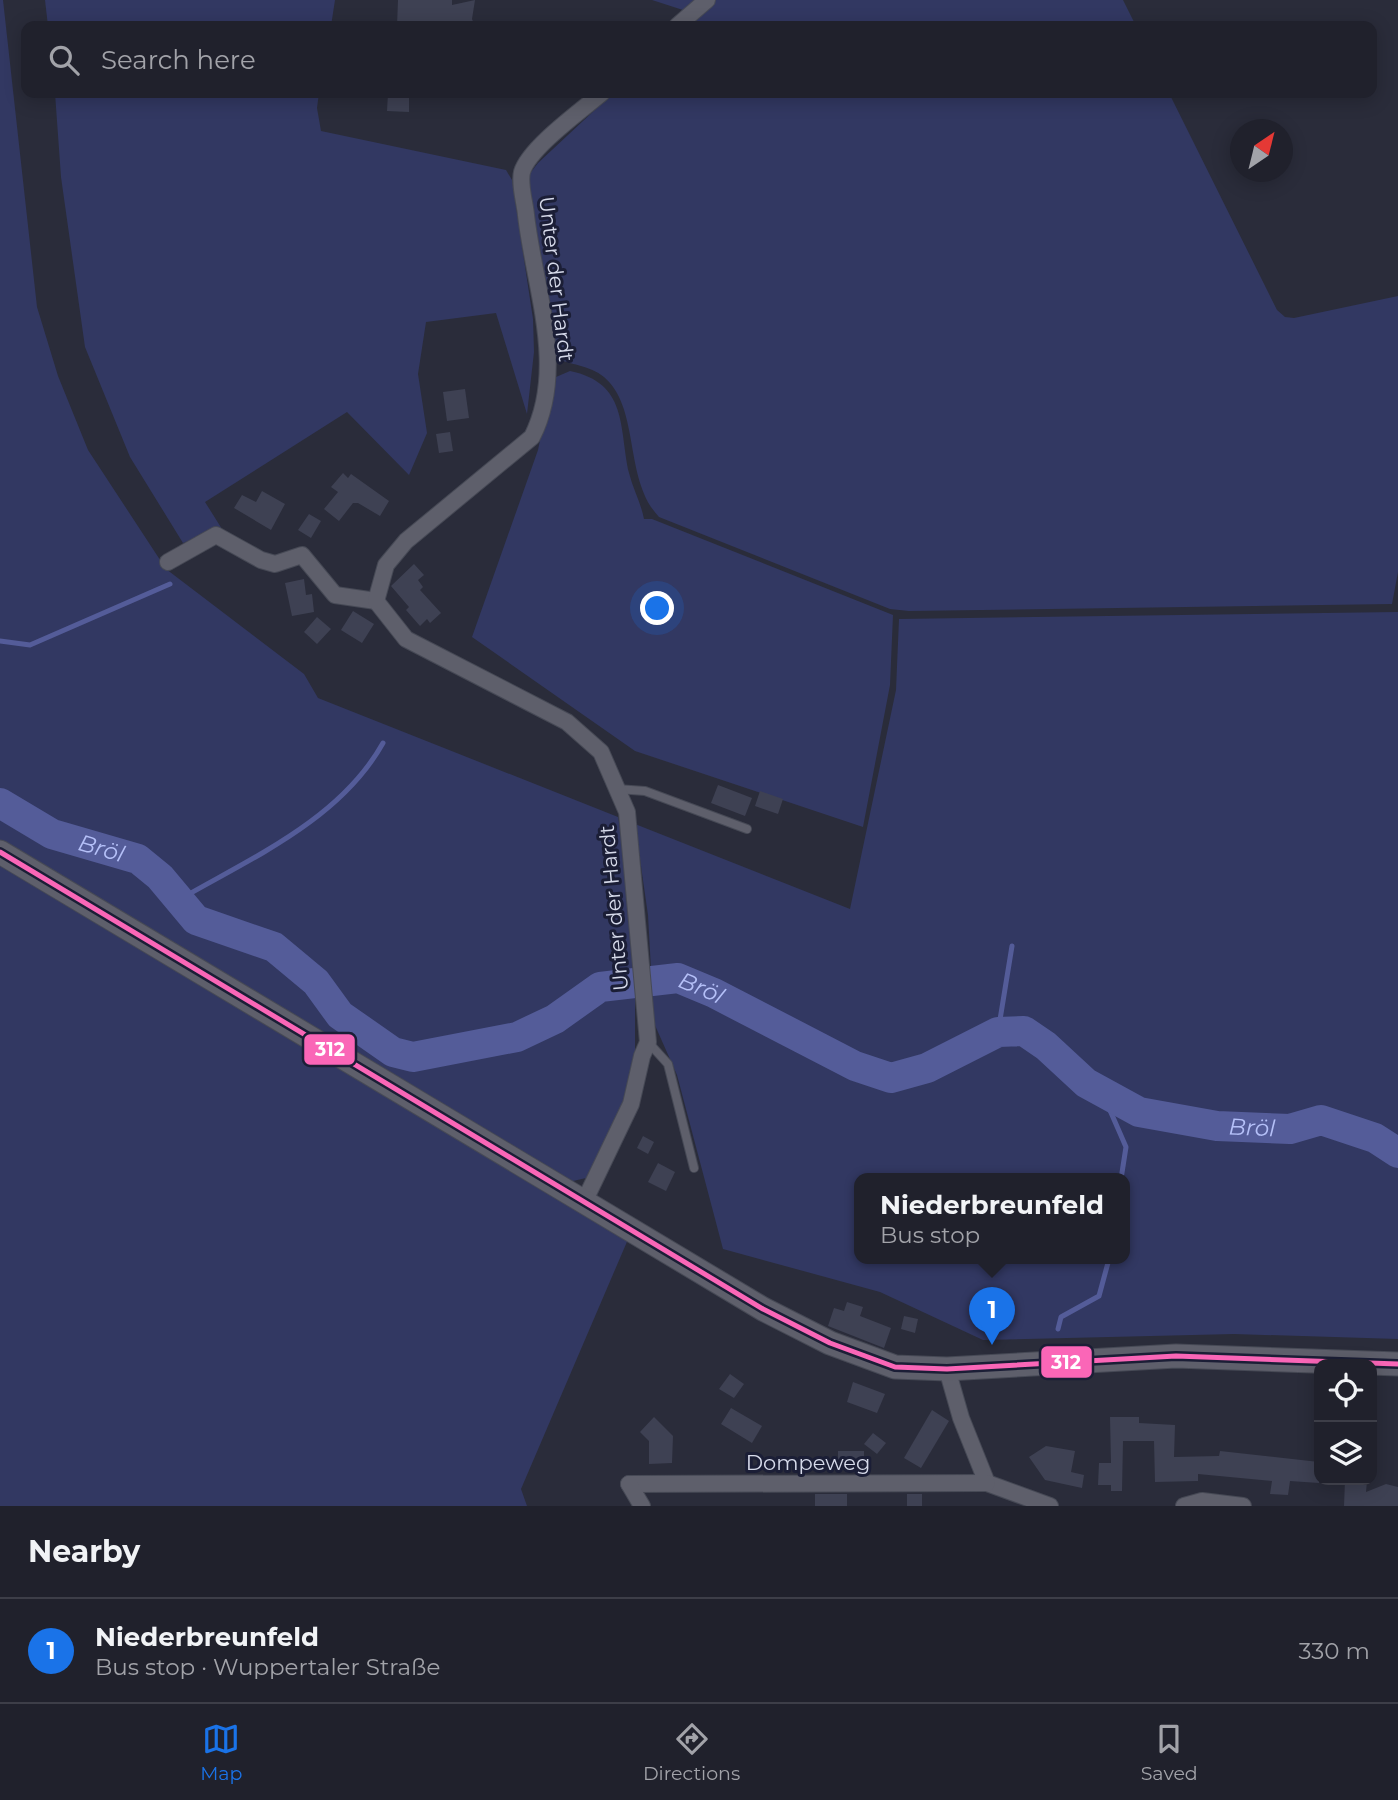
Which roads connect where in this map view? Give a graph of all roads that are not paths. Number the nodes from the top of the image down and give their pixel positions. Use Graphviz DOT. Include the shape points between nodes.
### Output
graph roads {
  1 [pos="707,0"];
  2 [pos="683,21"];
  3 [pos="596,98"];
  4 [pos="168,562"];
  5 [pos="376,601"];
  6 [pos="617,789"];
  7 [pos="747,829"];
  8 [pos="0,852"];
  9 [pos="648,1042"];
  10 [pos="694,1168"];
  11 [pos="584,1202"];
  12 [pos="1398,1364"];
  13 [pos="947,1369"];
  14 [pos="987,1483"];
  15 [pos="642,1506"];
  16 [pos="1050,1506"];
  17 [pos="1184,1506"];
  18 [pos="1243,1506"];
  1 -- 2 [label="street"];
  3 -- 5 [label="street, Unter der Hardt" via="535,152 522,173 548,364 543,415 532,437 406,541 386,565"];
  4 -- 5 [label="street" via="216,535 275,564 302,555 335,596"];
  5 -- 6 [label="street, Unter der Hardt" via="406,639 567,722 601,752"];
  6 -- 7 [label="lane" via="645,791"];
  6 -- 9 [label="street, Unter der Hardt" via="627,812"];
  8 -- 11 [label="main road"];
  9 -- 10 [label="lane" via="668,1065"];
  9 -- 11 [label="street, Unter der Hardt" via="631,1104"];
  11 -- 13 [label="main road" via="763,1309 830,1343 895,1367"];
  12 -- 13 [label="main road" via="1176,1356"];
  13 -- 14 [label="street"];
  14 -- 15 [label="street, Dompeweg" via="629,1484"];
  14 -- 16 [label="street"];
  17 -- 18 [label="street" via="1202,1501"];
}
